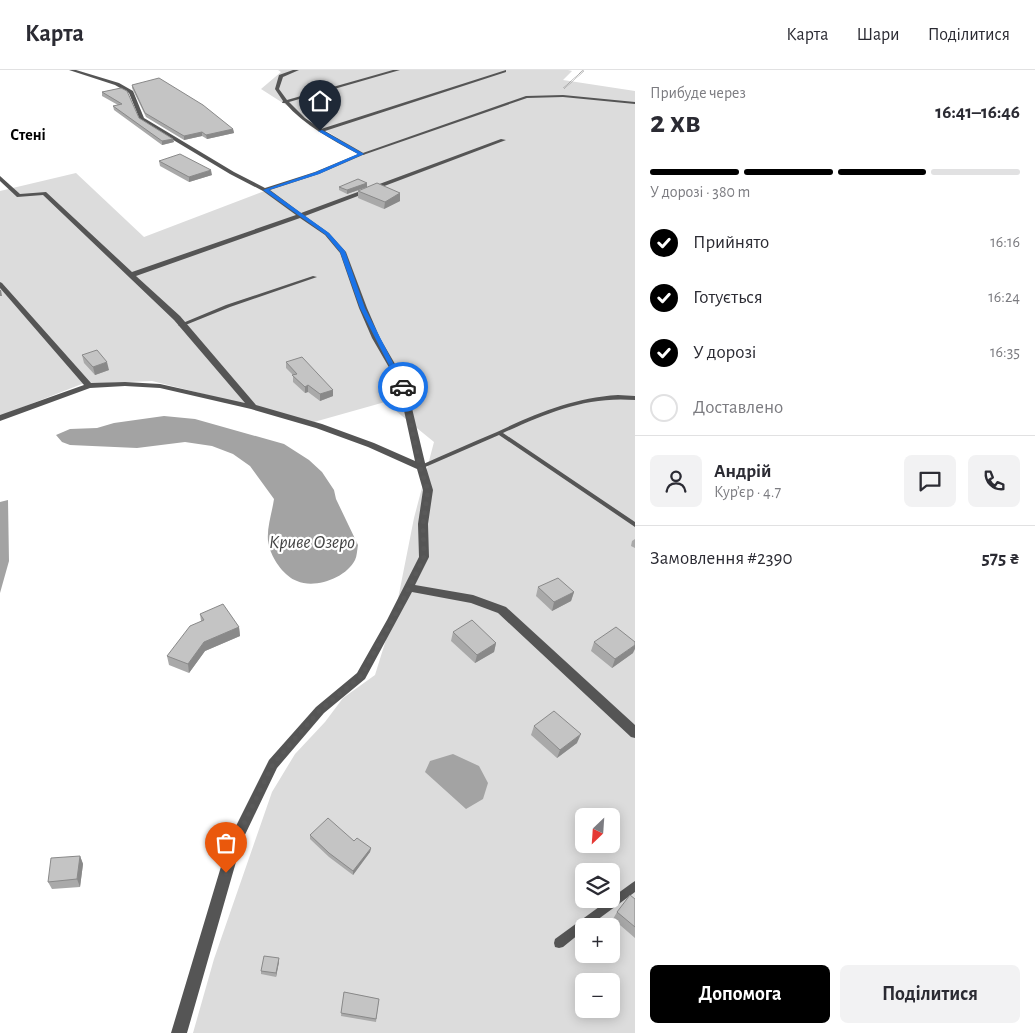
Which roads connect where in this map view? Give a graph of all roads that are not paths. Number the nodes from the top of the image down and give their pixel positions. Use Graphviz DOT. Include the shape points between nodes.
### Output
graph roads {
  1 [pos="71,70"];
  2 [pos="297,70"];
  3 [pos="398,70"];
  4 [pos="504,70"];
  5 [pos="284,102"];
  6 [pos="635,103"];
  7 [pos="320,131"];
  8 [pos="502,140"];
  9 [pos="362,154"];
  10 [pos="0,178"];
  11 [pos="265,190"];
  12 [pos="300,215"];
  13 [pos="131,275"];
  14 [pos="315,277"];
  15 [pos="0,284"];
  16 [pos="181,325"];
  17 [pos="89,386"];
  18 [pos="635,398"];
  19 [pos="253,407"];
  20 [pos="0,418"];
  21 [pos="499,433"];
  22 [pos="420,467"];
  23 [pos="635,525"];
  24 [pos="409,588"];
  25 [pos="635,733"];
  26 [pos="635,886"];
  27 [pos="559,943"];
  28 [pos="179,1033"];
  1 -- 11 [label="street" via="117,84 131,92 142,119"];
  2 -- 5 [label="street" via="281,76 277,89"];
  3 -- 5 [label="street"];
  4 -- 7 [label="street"];
  5 -- 7 [label="street"];
  6 -- 9 [label="lane" via="527,97"];
  7 -- 9 [label="street"];
  8 -- 12 [label="street"];
  9 -- 11 [label="street"];
  10 -- 13 [label="street" via="19,196 44,193"];
  11 -- 12 [label="street"];
  12 -- 13 [label="street"];
  12 -- 22 [label="street" via="328,234 343,252 362,308 402,383"];
  13 -- 16 [label="street"];
  14 -- 16 [label="lane"];
  15 -- 17 [label="street"];
  16 -- 19 [label="street"];
  17 -- 19 [label="street" via="160,386"];
  17 -- 20 [label="street"];
  18 -- 21 [label="lane" via="621,396 570,404"];
  19 -- 22 [label="street" via="319,426"];
  21 -- 22 [label="lane"];
  21 -- 23 [label="lane"];
  22 -- 24 [label="street" via="428,490 423,524 424,557"];
  24 -- 25 [label="street" via="473,599 502,610"];
  24 -- 28 [label="street" via="361,676 320,710 273,764 236,840"];
  26 -- 27 [label="lane"];
}
